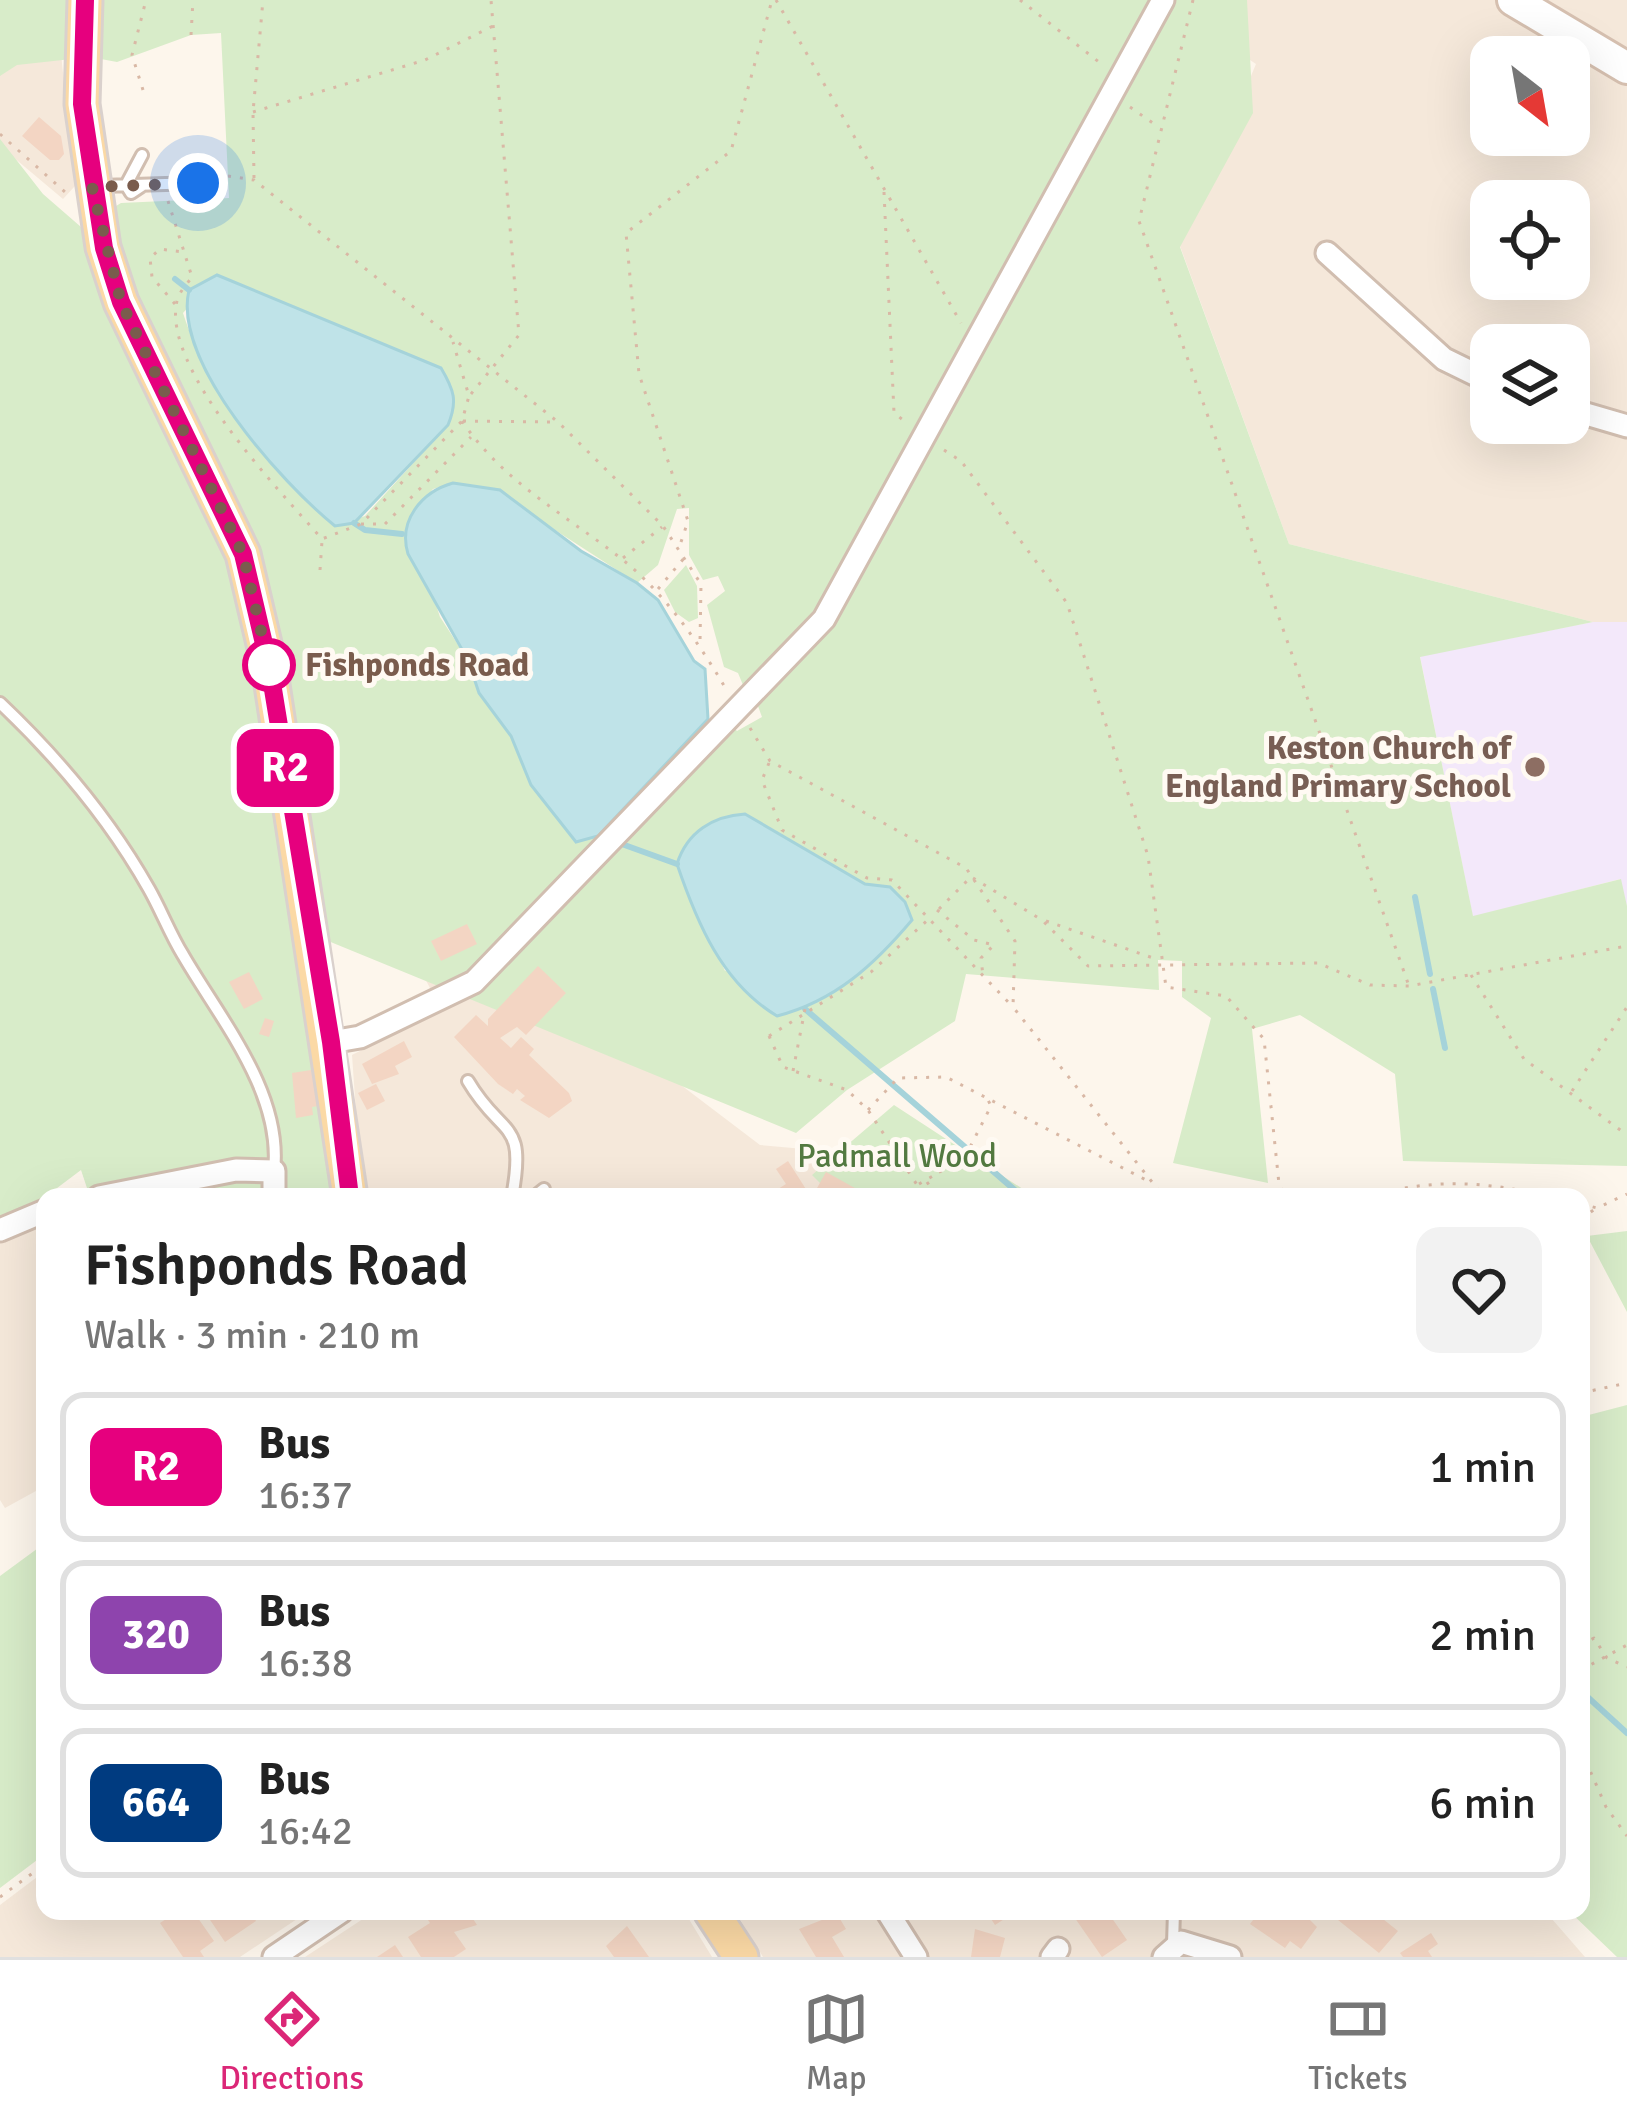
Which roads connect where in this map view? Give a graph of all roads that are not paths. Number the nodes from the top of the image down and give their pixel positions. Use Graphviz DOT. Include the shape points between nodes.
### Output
graph roads {
  1 [pos="86,0"];
  2 [pos="1163,0"];
  3 [pos="1513,0"];
  4 [pos="1622,56"];
  5 [pos="142,155"];
  6 [pos="198,183"];
  7 [pos="126,185"];
  8 [pos="92,187"];
  9 [pos="1327,253"];
  10 [pos="1470,372"];
  11 [pos="1590,416"];
  12 [pos="1627,426"];
  13 [pos="0,703"];
  14 [pos="331,1042"];
  15 [pos="467,1081"];
  16 [pos="274,1171"];
  17 [pos="145,1188"];
  18 [pos="274,1188"];
  19 [pos="349,1188"];
  20 [pos="514,1188"];
  21 [pos="36,1215"];
  22 [pos="0,1231"];
  23 [pos="329,1920"];
  24 [pos="718,1920"];
  25 [pos="892,1920"];
  26 [pos="1173,1920"];
  27 [pos="305,1936"];
  28 [pos="1168,1950"];
  29 [pos="274,1957"];
  30 [pos="318,1957"];
  31 [pos="741,1957"];
  32 [pos="916,1957"];
  33 [pos="1230,1957"];
  1 -- 8 [label="main road" via="80,64"];
  2 -- 14 [label="street" via="824,619 474,982 360,1037"];
  3 -- 4 [label="main road"];
  5 -- 7 [label="lane"];
  6 -- 7 [label="lane"];
  7 -- 8 [label="lane"];
  8 -- 14 [label="main road" via="121,302 243,554"];
  9 -- 10 [label="street" via="1444,359"];
  11 -- 12 [label="street"];
  13 -- 16 [label="lane" via="84,794 148,887 266,1107 278,1140"];
  14 -- 19 [label="main road"];
  15 -- 20 [label="lane" via="515,1135"];
  16 -- 17 [label="street"];
  16 -- 18 [label="street"];
  21 -- 22 [label="street"];
  23 -- 27 [label="street"];
  24 -- 31 [label="main road"];
  25 -- 32 [label="street"];
  26 -- 28 [label="lane"];
  27 -- 29 [label="street"];
  27 -- 30 [label="street"];
  28 -- 33 [label="street"];
}
